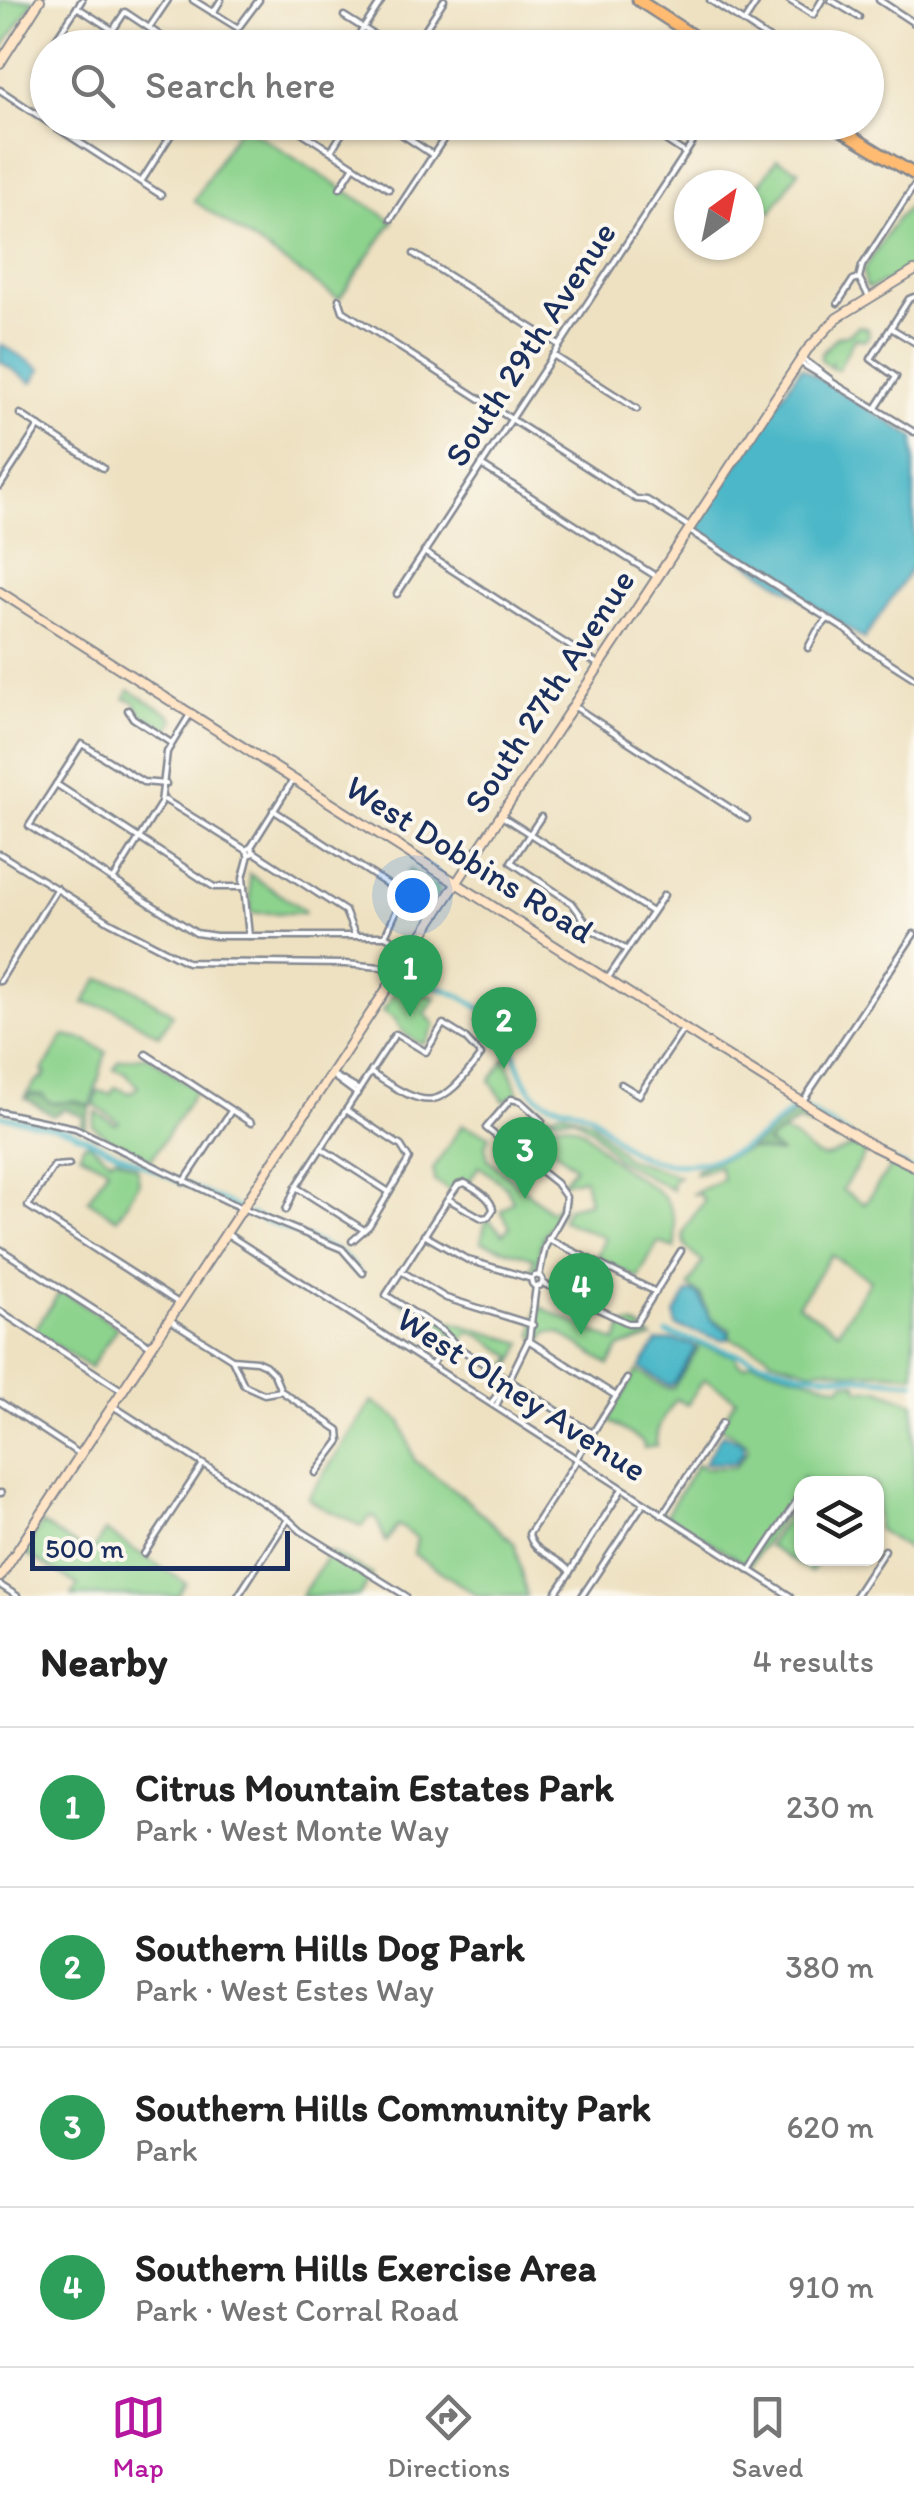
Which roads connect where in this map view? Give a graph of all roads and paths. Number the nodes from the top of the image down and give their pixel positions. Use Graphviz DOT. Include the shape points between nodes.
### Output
graph roads {
  1 [pos="40,0"];
  2 [pos="82,0"];
  3 [pos="168,0"];
  4 [pos="194,0"];
  5 [pos="222,0"];
  6 [pos="258,0"];
  7 [pos="382,0"];
  8 [pos="444,0"];
  9 [pos="638,0"];
  10 [pos="710,0"];
  11 [pos="758,0"];
  12 [pos="788,0"];
  13 [pos="822,0"];
  14 [pos="831,0"];
  15 [pos="879,0"];
  16 [pos="77,7"];
  17 [pos="213,12"];
  18 [pos="344,16"];
  19 [pos="860,17"];
  20 [pos="744,22"];
  21 [pos="914,23"];
  22 [pos="149,28"];
  23 [pos="364,28"];
  24 [pos="62,30"];
  25 [pos="112,30"];
  26 [pos="152,30"];
  27 [pos="367,30"];
  28 [pos="425,30"];
  29 [pos="684,30"];
  30 [pos="756,30"];
  31 [pos="0,62"];
  32 [pos="0,90"];
  33 [pos="30,110"];
  34 [pos="75,140"];
  35 [pos="167,140"];
  36 [pos="314,140"];
  37 [pos="338,140"];
  38 [pos="410,140"];
  39 [pos="443,140"];
  40 [pos="665,140"];
  41 [pos="694,140"];
  42 [pos="856,140"];
  43 [pos="331,151"];
  44 [pos="685,153"];
  45 [pos="433,155"];
  46 [pos="354,166"];
  47 [pos="914,181"];
  48 [pos="140,182"];
  49 [pos="340,188"];
  50 [pos="389,188"];
  51 [pos="161,195"];
  52 [pos="391,219"];
  53 [pos="414,254"];
  54 [pos="914,272"];
  55 [pos="859,278"];
  56 [pos="913,297"];
  57 [pos="339,300"];
  58 [pos="870,300"];
  59 [pos="838,302"];
  60 [pos="891,328"];
  61 [pos="914,342"];
  62 [pos="559,346"];
  63 [pos="553,354"];
  64 [pos="800,360"];
  65 [pos="876,408"];
  66 [pos="637,410"];
  67 [pos="20,414"];
  68 [pos="512,418"];
  69 [pos="39,426"];
  70 [pos="914,432"];
  71 [pos="481,464"];
  72 [pos="103,468"];
  73 [pos="0,486"];
  74 [pos="688,528"];
  75 [pos="424,552"];
  76 [pos="657,577"];
  77 [pos="0,592"];
  78 [pos="397,594"];
  79 [pos="828,619"];
  80 [pos="808,648"];
  81 [pos="599,665"];
  82 [pos="914,678"];
  83 [pos="573,705"];
  84 [pos="128,710"];
  85 [pos="188,718"];
  86 [pos="171,742"];
  87 [pos="293,780"];
  88 [pos="56,784"];
  89 [pos="166,784"];
  90 [pos="163,799"];
  91 [pos="273,810"];
  92 [pos="500,815"];
  93 [pos="541,816"];
  94 [pos="747,819"];
  95 [pos="529,834"];
  96 [pos="140,838"];
  97 [pos="250,851"];
  98 [pos="0,854"];
  99 [pos="113,880"];
  100 [pos="455,883"];
  101 [pos="244,887"];
  102 [pos="57,888"];
  103 [pos="664,895"];
  104 [pos="652,912"];
  105 [pos="914,934"];
  106 [pos="355,935"];
  107 [pos="249,936"];
  108 [pos="386,936"];
  109 [pos="412,949"];
  110 [pos="626,950"];
  111 [pos="381,967"];
  112 [pos="396,972"];
  113 [pos="608,979"];
  114 [pos="0,981"];
  115 [pos="684,1028"];
  116 [pos="146,1054"];
  117 [pos="370,1073"];
  118 [pos="330,1074"];
  119 [pos="621,1084"];
  120 [pos="358,1092"];
  121 [pos="803,1102"];
  122 [pos="232,1110"];
  123 [pos="346,1110"];
  124 [pos="0,1112"];
  125 [pos="542,1121"];
  126 [pos="251,1123"];
  127 [pos="321,1148"];
  128 [pos="69,1164"];
  129 [pos="914,1166"];
  130 [pos="184,1182"];
  131 [pos="296,1186"];
  132 [pos="390,1192"];
  133 [pos="448,1199"];
  134 [pos="244,1208"];
  135 [pos="286,1210"];
  136 [pos="365,1231"];
  137 [pos="227,1234"];
  138 [pos="424,1236"];
  139 [pos="548,1239"];
  140 [pos="352,1241"];
  141 [pos="0,1250"];
  142 [pos="681,1251"];
  143 [pos="401,1272"];
  144 [pos="363,1273"];
  145 [pos="539,1276"];
  146 [pos="532,1279"];
  147 [pos="542,1283"];
  148 [pos="536,1286"];
  149 [pos="656,1292"];
  150 [pos="180,1304"];
  151 [pos="0,1311"];
  152 [pos="170,1320"];
  153 [pos="533,1324"];
  154 [pos="450,1338"];
  155 [pos="528,1340"];
  156 [pos="152,1347"];
  157 [pos="232,1359"];
  158 [pos="432,1364"];
  159 [pos="627,1379"];
  160 [pos="509,1380"];
  161 [pos="123,1391"];
  162 [pos="281,1391"];
  163 [pos="616,1396"];
  164 [pos="0,1402"];
  165 [pos="494,1404"];
  166 [pos="114,1406"];
  167 [pos="722,1423"];
  168 [pos="592,1433"];
  169 [pos="81,1455"];
  170 [pos="577,1460"];
  171 [pos="203,1464"];
  172 [pos="316,1473"];
  173 [pos="622,1490"];
  174 [pos="643,1503"];
  175 [pos="794,1505"];
  176 [pos="662,1515"];
  177 [pos="288,1519"];
  178 [pos="885,1550"];
  179 [pos="144,1554"];
  180 [pos="750,1571"];
  181 [pos="570,1572"];
  182 [pos="0,1577"];
  183 [pos="0,1585"];
  184 [pos="18,1596"];
  185 [pos="238,1596"];
  186 [pos="406,1596"];
  187 [pos="554,1596"];
  188 [pos="582,1596"];
  189 [pos="790,1596"];
  190 [pos="855,1596"];
  1 -- 31 [label="street"];
  2 -- 16 [label="street"];
  3 -- 22 [label="street"];
  4 -- 17 [label="street"];
  5 -- 17 [label="street"];
  6 -- 17 [label="street" via="238,28"];
  7 -- 23 [label="street"];
  8 -- 28 [label="street"];
  9 -- 29 [label="main road"];
  10 -- 20 [label="street"];
  11 -- 20 [label="street"];
  12 -- 13 [label="street" via="812,15"];
  14 -- 19 [label="street"];
  15 -- 21 [label="street"];
  16 -- 24 [label="street"];
  16 -- 25 [label="street"];
  18 -- 23 [label="street"];
  20 -- 30 [label="street"];
  22 -- 25 [label="street" via="125,12"];
  22 -- 26 [label="street"];
  23 -- 27 [label="street"];
  32 -- 33 [label="street"];
  34 -- 48 [label="street"];
  35 -- 48 [label="street"];
  36 -- 43 [label="street"];
  37 -- 43 [label="street"];
  38 -- 45 [label="street"];
  39 -- 45 [label="street"];
  40 -- 44 [label="street"];
  41 -- 44 [label="street, South 29th Avenue"];
  42 -- 47 [label="main road"];
  43 -- 46 [label="street"];
  44 -- 62 [label="street, South 29th Avenue"];
  45 -- 52 [label="street"];
  46 -- 49 [label="street"];
  46 -- 50 [label="street"];
  47 -- 55 [label="street"];
  48 -- 51 [label="street"];
  53 -- 62 [label="street"];
  54 -- 58 [label="street, South 27th Avenue"];
  55 -- 58 [label="street"];
  55 -- 59 [label="street"];
  56 -- 60 [label="street"];
  57 -- 68 [label="street" via="343,311"];
  58 -- 64 [label="street, South 27th Avenue" via="826,327"];
  60 -- 61 [label="street"];
  60 -- 65 [label="street" via="872,359 896,377"];
  62 -- 63 [label="street, South 29th Avenue"];
  63 -- 66 [label="street"];
  63 -- 68 [label="street, South 29th Avenue"];
  64 -- 65 [label="street"];
  64 -- 74 [label="street, South 27th Avenue"];
  65 -- 70 [label="street"];
  67 -- 69 [label="street"];
  68 -- 71 [label="street, South 29th Avenue"];
  68 -- 74 [label="street"];
  69 -- 72 [label="street"];
  69 -- 73 [label="street"];
  71 -- 75 [label="street, South 29th Avenue"];
  71 -- 76 [label="street"];
  74 -- 76 [label="street, South 27th Avenue"];
  74 -- 79 [label="street"];
  75 -- 78 [label="street, South 29th Avenue"];
  75 -- 81 [label="street"];
  76 -- 81 [label="street, South 27th Avenue"];
  77 -- 85 [label="street, West Dobbins Road"];
  79 -- 80 [label="street"];
  79 -- 82 [label="street"];
  81 -- 83 [label="street, South 27th Avenue"];
  83 -- 92 [label="street, South 27th Avenue"];
  83 -- 94 [label="street"];
  84 -- 86 [label="street"];
  85 -- 86 [label="street"];
  85 -- 87 [label="street, West Dobbins Road"];
  86 -- 89 [label="street"];
  87 -- 91 [label="street"];
  87 -- 100 [label="street, West Dobbins Road"];
  88 -- 89 [label="street" via="82,744 142,782"];
  88 -- 96 [label="street"];
  88 -- 99 [label="street" via="29,826"];
  89 -- 90 [label="street"];
  90 -- 96 [label="street"];
  90 -- 97 [label="street"];
  91 -- 97 [label="street"];
  91 -- 108 [label="street" via="405,897"];
  92 -- 95 [label="street"];
  92 -- 100 [label="street, South 27th Avenue"];
  93 -- 95 [label="street"];
  95 -- 104 [label="street"];
  95 -- 110 [label="street" via="511,862 572,902 590,929"];
  96 -- 99 [label="street"];
  96 -- 101 [label="street" via="214,887"];
  97 -- 101 [label="street"];
  97 -- 106 [label="street" via="345,910"];
  98 -- 102 [label="street"];
  99 -- 107 [label="street" via="196,933"];
  100 -- 109 [label="street, South 27th Avenue"];
  100 -- 113 [label="street, West Dobbins Road"];
  101 -- 107 [label="street"];
  102 -- 111 [label="street" via="187,962"];
  102 -- 114 [label="street"];
  103 -- 104 [label="street"];
  104 -- 110 [label="street"];
  105 -- 121 [label="street"];
  106 -- 107 [label="street"];
  106 -- 108 [label="street"];
  108 -- 109 [label="street"];
  109 -- 112 [label="street, South 27th Avenue"];
  110 -- 113 [label="street"];
  111 -- 112 [label="street"];
  111 -- 112 [label="street"];
  112 -- 118 [label="street, South 27th Avenue"];
  113 -- 115 [label="street, West Dobbins Road"];
  115 -- 119 [label="street" via="639,1095"];
  115 -- 121 [label="street, West Dobbins Road"];
  116 -- 122 [label="street"];
  117 -- 117 [label="street" via="396,1034 426,1052 443,1024 480,1056 460,1085 438,1098 412,1097"];
  117 -- 120 [label="street"];
  118 -- 120 [label="street"];
  118 -- 134 [label="street, South 27th Avenue"];
  120 -- 123 [label="street"];
  121 -- 129 [label="street, West Dobbins Road"];
  122 -- 126 [label="street"];
  122 -- 130 [label="street"];
  123 -- 127 [label="street"];
  123 -- 132 [label="street" via="408,1156"];
  124 -- 130 [label="street" via="74,1128"];
  125 -- 139 [label="street" via="511,1099 486,1128 566,1197"];
  127 -- 131 [label="street"];
  127 -- 132 [label="street"];
  128 -- 150 [label="street" via="54,1166 28,1206"];
  130 -- 134 [label="street"];
  131 -- 135 [label="street"];
  131 -- 136 [label="street"];
  132 -- 136 [label="street"];
  133 -- 133 [label="street" via="461,1184 490,1201 492,1213 482,1218"];
  133 -- 138 [label="street"];
  134 -- 137 [label="street, South 27th Avenue"];
  134 -- 144 [label="street" via="342,1248"];
  136 -- 140 [label="street"];
  137 -- 150 [label="street, South 27th Avenue"];
  137 -- 158 [label="street, West Olney Avenue"];
  138 -- 143 [label="street"];
  138 -- 146 [label="street" via="468,1260"];
  139 -- 145 [label="street"];
  139 -- 149 [label="street"];
  141 -- 156 [label="street"];
  142 -- 149 [label="street"];
  143 -- 153 [label="street" via="446,1298"];
  143 -- 154 [label="street" via="386,1295"];
  145 -- 146 [label="street"];
  145 -- 147 [label="street"];
  146 -- 148 [label="street"];
  147 -- 148 [label="street"];
  147 -- 149 [label="street" via="628,1323 640,1320"];
  148 -- 153 [label="street"];
  150 -- 152 [label="street, South 27th Avenue"];
  151 -- 161 [label="street"];
  152 -- 156 [label="street, South 27th Avenue"];
  152 -- 157 [label="street"];
  153 -- 155 [label="street"];
  154 -- 158 [label="street"];
  154 -- 160 [label="street"];
  155 -- 160 [label="street"];
  155 -- 163 [label="street"];
  156 -- 161 [label="street, South 27th Avenue"];
  157 -- 162 [label="street" via="265,1365"];
  157 -- 162 [label="street" via="244,1385 264,1394"];
  158 -- 165 [label="street, West Olney Avenue"];
  159 -- 163 [label="street"];
  160 -- 165 [label="street"];
  160 -- 168 [label="street"];
  161 -- 166 [label="street, South 27th Avenue"];
  162 -- 172 [label="street" via="342,1434"];
  163 -- 168 [label="street"];
  164 -- 169 [label="street"];
  165 -- 170 [label="street, West Olney Avenue"];
  166 -- 169 [label="street, South 27th Avenue"];
  166 -- 171 [label="street"];
  167 -- 176 [label="street"];
  168 -- 170 [label="street"];
  169 -- 182 [label="street, South 27th Avenue"];
  170 -- 173 [label="street, West Olney Avenue"];
  170 -- 181 [label="street" via="529,1534 535,1547"];
  171 -- 177 [label="street"];
  171 -- 179 [label="street"];
  173 -- 174 [label="street, West Olney Avenue"];
  173 -- 181 [label="street"];
  174 -- 176 [label="street, West Olney Avenue"];
  174 -- 188 [label="street"];
  175 -- 180 [label="street"];
  176 -- 180 [label="street, West Olney Avenue"];
  177 -- 185 [label="street"];
  177 -- 186 [label="street"];
  178 -- 190 [label="street"];
  180 -- 189 [label="street, West Olney Avenue"];
  181 -- 187 [label="street"];
  183 -- 184 [label="street"];
}
